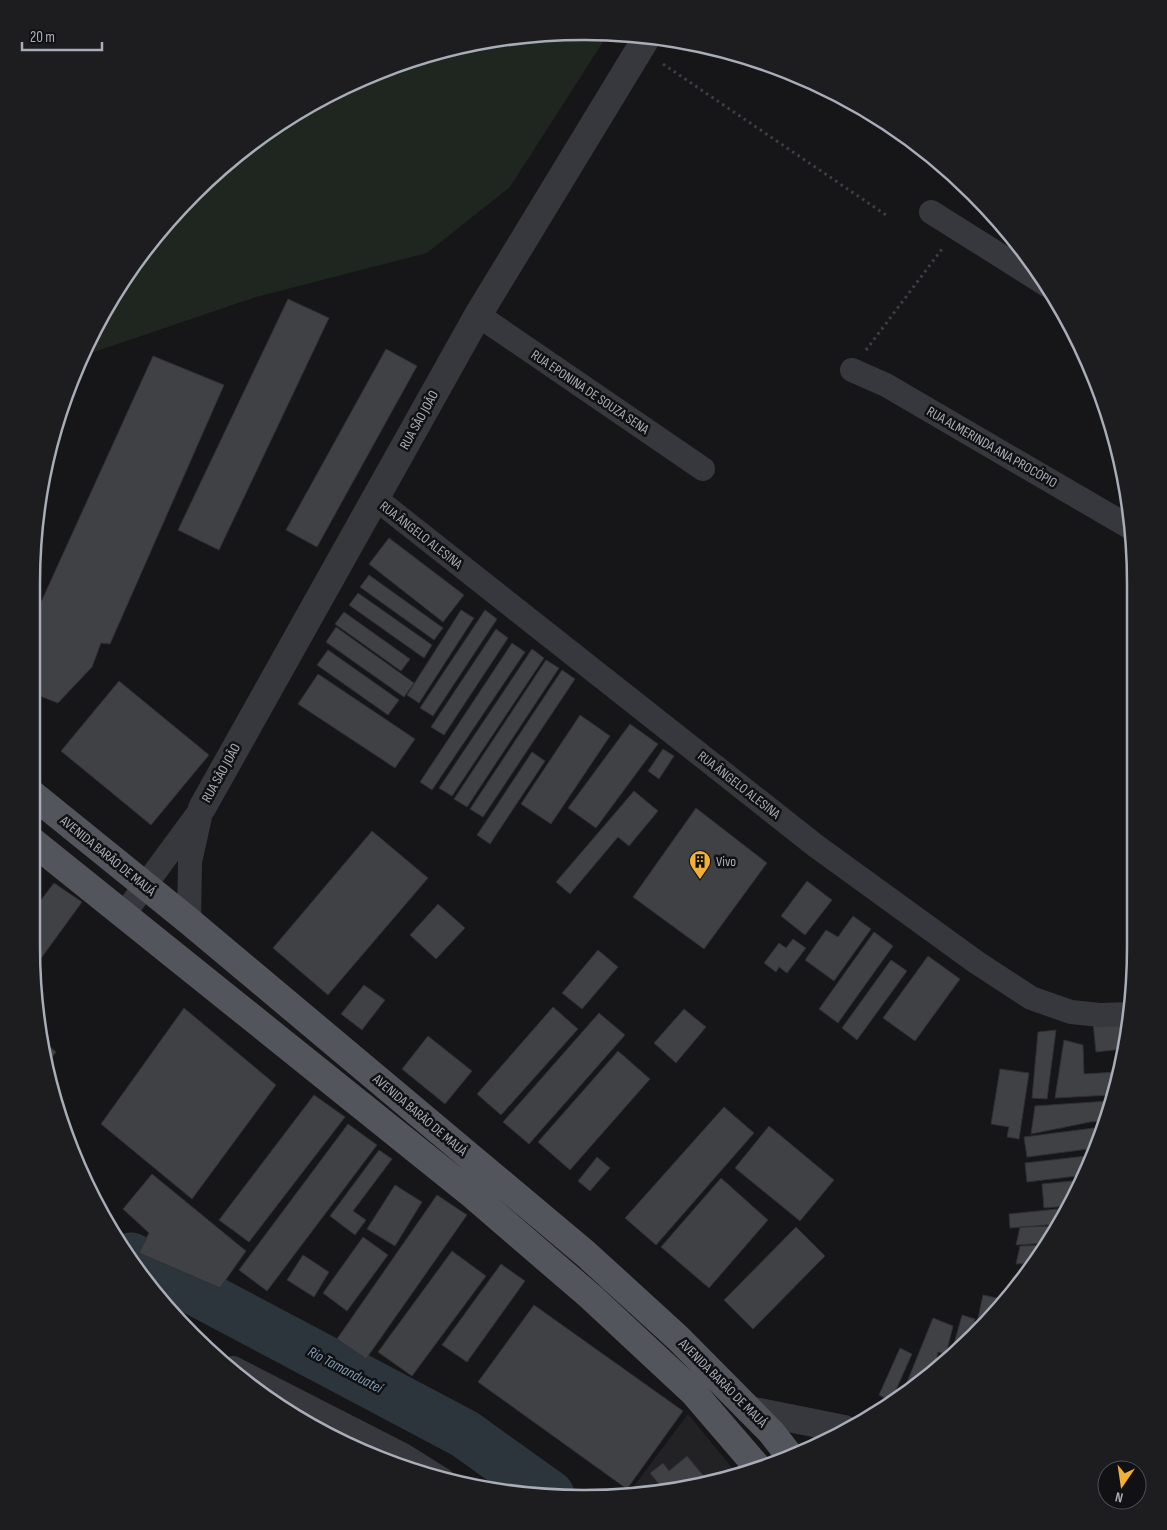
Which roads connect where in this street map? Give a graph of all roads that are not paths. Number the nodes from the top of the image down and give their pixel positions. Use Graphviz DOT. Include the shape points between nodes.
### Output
graph roads {
  1 [pos="643,43"];
  2 [pos="931,212"];
  3 [pos="1029,274"];
  4 [pos="478,315"];
  5 [pos="852,370"];
  6 [pos="703,469"];
  7 [pos="375,498"];
  8 [pos="1123,523"];
  9 [pos="40,801"];
  10 [pos="202,808"];
  11 [pos="40,847"];
  12 [pos="145,886"];
  13 [pos="124,914"];
  14 [pos="188,921"];
  15 [pos="1122,1014"];
  16 [pos="254,1379"];
  17 [pos="749,1410"];
  18 [pos="836,1427"];
  19 [pos="785,1451"];
  20 [pos="753,1462"];
  21 [pos="416,1463"];
  1 -- 4 [label="street, RUA SÃO JOÃO"];
  2 -- 3 [label="street"];
  4 -- 6 [label="street, RUA EPONINA DE SOUZA SENA"];
  4 -- 7 [label="street, RUA SÃO JOÃO"];
  5 -- 8 [label="street, RUA ALMERINDA ANA PROCÓPIO" via="886,385"];
  7 -- 10 [label="street, RUA SÃO JOÃO"];
  7 -- 15 [label="street, RUA ÂNGELO ALESINA" via="816,846 976,962 1031,998 1071,1012"];
  9 -- 12 [label="main road, AVENIDA BARÃO DE MAUÁ"];
  10 -- 12 [label="street, RUA SÃO JOÃO"];
  10 -- 14 [label="street, RUA SÃO JOÃO" via="190,862"];
  11 -- 13 [label="main road, AVENIDA BARÃO DE MAUÁ"];
  12 -- 13 [label="street, RUA SÃO JOÃO"];
  12 -- 14 [label="main road, AVENIDA BARÃO DE MAUÁ"];
  13 -- 20 [label="main road, AVENIDA BARÃO DE MAUÁ" via="469,1192 591,1297 693,1392"];
  14 -- 17 [label="main road, AVENIDA BARÃO DE MAUÁ" via="586,1254 678,1338"];
  16 -- 21 [label="street"];
  17 -- 18 [label="street"];
  17 -- 19 [label="main road, AVENIDA BARÃO DE MAUÁ"];
}
